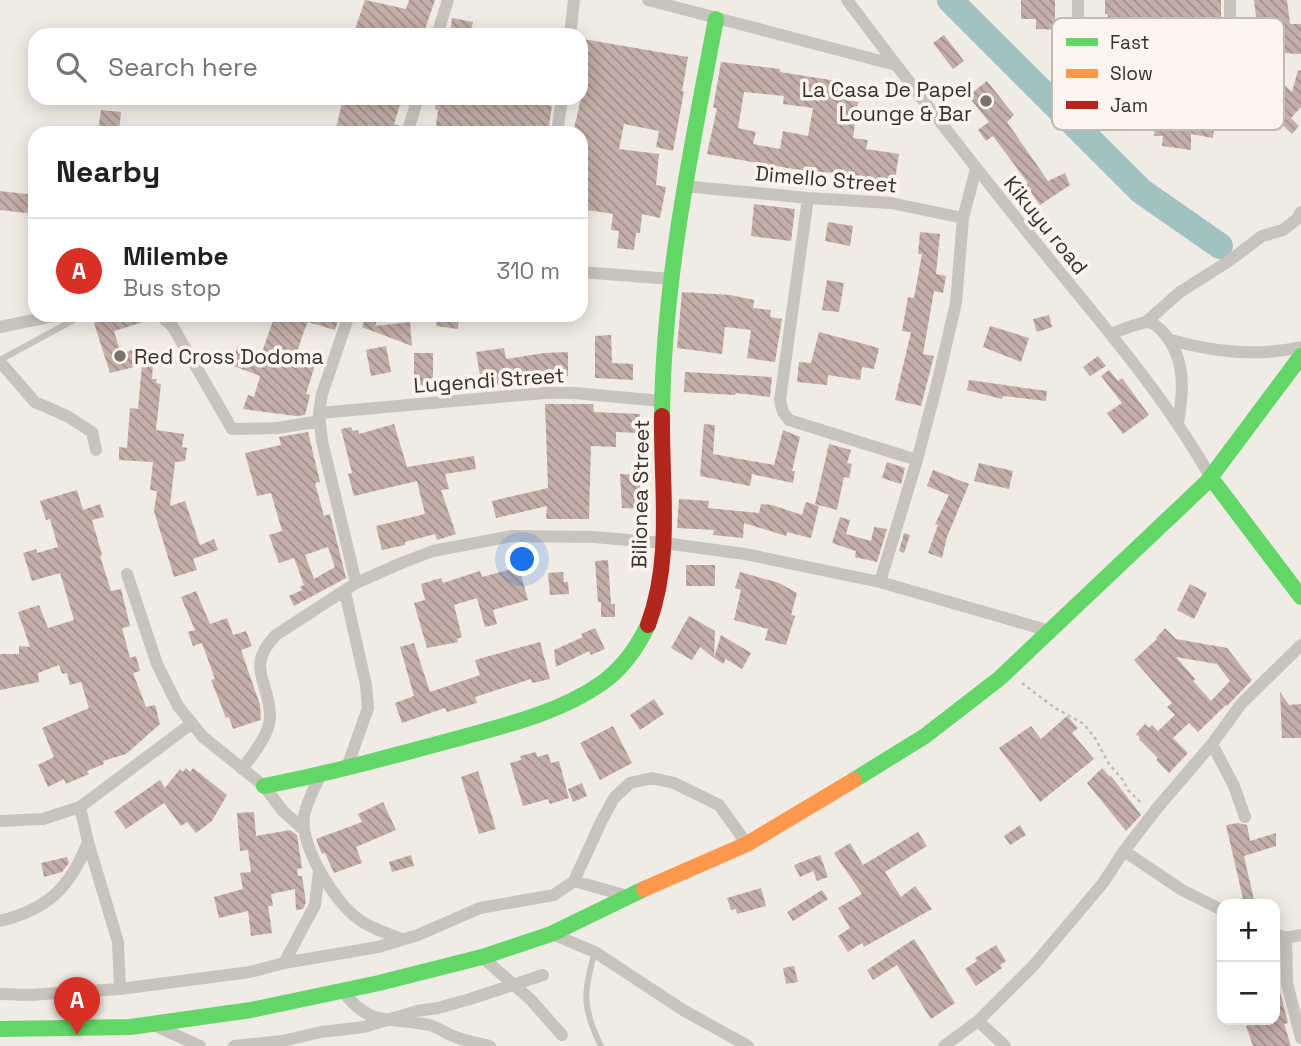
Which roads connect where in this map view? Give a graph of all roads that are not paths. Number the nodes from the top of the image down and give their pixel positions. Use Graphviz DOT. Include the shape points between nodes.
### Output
graph roads {
  1 [pos="448,0"];
  2 [pos="574,0"];
  3 [pos="648,0"];
  4 [pos="847,0"];
  5 [pos="1078,0"];
  6 [pos="1230,0"];
  7 [pos="1078,18"];
  8 [pos="1230,18"];
  9 [pos="716,19"];
  10 [pos="439,28"];
  11 [pos="571,28"];
  12 [pos="896,65"];
  13 [pos="416,105"];
  14 [pos="561,105"];
  15 [pos="409,126"];
  16 [pos="558,126"];
  17 [pos="976,169"];
  18 [pos="684,186"];
  19 [pos="808,198"];
  20 [pos="1301,212"];
  21 [pos="963,218"];
  22 [pos="588,273"];
  23 [pos="671,279"];
  24 [pos="28,321"];
  25 [pos="70,322"];
  26 [pos="168,322"];
  27 [pos="347,322"];
  28 [pos="1146,322"];
  29 [pos="0,327"];
  30 [pos="1110,334"];
  31 [pos="1171,340"];
  32 [pos="1301,347"];
  33 [pos="1301,356"];
  34 [pos="0,361"];
  35 [pos="662,401"];
  36 [pos="320,417"];
  37 [pos="1178,423"];
  38 [pos="96,450"];
  39 [pos="917,460"];
  40 [pos="1211,478"];
  41 [pos="664,542"];
  42 [pos="127,574"];
  43 [pos="880,582"];
  44 [pos="356,583"];
  45 [pos="345,592"];
  46 [pos="1301,597"];
  47 [pos="1050,631"];
  48 [pos="1301,645"];
  49 [pos="191,724"];
  50 [pos="1212,744"];
  51 [pos="242,769"];
  52 [pos="345,770"];
  53 [pos="320,776"];
  54 [pos="264,786"];
  55 [pos="80,807"];
  56 [pos="1245,817"];
  57 [pos="0,821"];
  58 [pos="304,830"];
  59 [pos="88,842"];
  60 [pos="747,844"];
  61 [pos="1124,851"];
  62 [pos="319,871"];
  63 [pos="574,881"];
  64 [pos="628,896"];
  65 [pos="1217,908"];
  66 [pos="0,921"];
  67 [pos="551,934"];
  68 [pos="1301,935"];
  69 [pos="1281,936"];
  70 [pos="401,939"];
  71 [pos="595,953"];
  72 [pos="482,957"];
  73 [pos="284,963"];
  74 [pos="543,975"];
  75 [pos="514,984"];
  76 [pos="120,989"];
  77 [pos="343,991"];
  78 [pos="0,994"];
  79 [pos="383,1021"];
  80 [pos="978,1021"];
  81 [pos="151,1024"];
  82 [pos="0,1029"];
  83 [pos="562,1035"];
  84 [pos="1301,1038"];
  85 [pos="286,1043"];
  86 [pos="243,1045"];
  87 [pos="200,1046"];
  88 [pos="490,1046"];
  89 [pos="601,1046"];
  90 [pos="748,1046"];
  91 [pos="944,1046"];
  92 [pos="1005,1046"];
  1 -- 10 [label="street"];
  2 -- 11 [label="street"];
  3 -- 9 [label="street"];
  4 -- 12 [label="street, Kikuyu road"];
  5 -- 7 [label="street"];
  6 -- 8 [label="street"];
  9 -- 12 [label="street"];
  9 -- 18 [label="main road, Bilionea Street"];
  12 -- 17 [label="street, Kikuyu road"];
  13 -- 15 [label="street"];
  14 -- 16 [label="street"];
  17 -- 21 [label="street"];
  17 -- 30 [label="street, Kikuyu road"];
  18 -- 19 [label="street, Dimello Street"];
  18 -- 23 [label="main road, Bilionea Street"];
  19 -- 21 [label="street, Dimello Street" via="891,202"];
  19 -- 39 [label="street" via="780,400 783,412 789,420"];
  20 -- 28 [label="street" via="1283,230 1262,236 1180,292"];
  21 -- 39 [label="street" via="956,303"];
  22 -- 23 [label="street"];
  23 -- 35 [label="main road, Bilionea Street"];
  24 -- 29 [label="street"];
  25 -- 34 [label="lane"];
  26 -- 36 [label="street, Lugendi Street" via="232,429 278,428"];
  27 -- 36 [label="street" via="322,394"];
  28 -- 30 [label="street"];
  28 -- 31 [label="street" via="1155,324"];
  30 -- 37 [label="street, Kikuyu road"];
  31 -- 32 [label="street" via="1229,353"];
  31 -- 37 [label="street" via="1183,371"];
  33 -- 40 [label="main road"];
  34 -- 38 [label="street" via="34,402 92,432"];
  35 -- 36 [label="street, Lugendi Street" via="544,393"];
  35 -- 41 [label="main road, Bilionea Street"];
  36 -- 44 [label="street"];
  37 -- 40 [label="street, Kikuyu road"];
  39 -- 43 [label="street"];
  40 -- 46 [label="main road"];
  40 -- 47 [label="main road"];
  41 -- 43 [label="street"];
  41 -- 44 [label="street" via="512,536 433,551"];
  41 -- 52 [label="main road, Bilionea Street" via="657,593 642,640 603,683 519,719"];
  42 -- 49 [label="street" via="157,664"];
  43 -- 47 [label="street"];
  44 -- 45 [label="street"];
  45 -- 51 [label="street" via="265,646 260,674 270,716"];
  45 -- 52 [label="street" via="369,708"];
  47 -- 60 [label="main road" via="925,736"];
  48 -- 50 [label="street" via="1241,704"];
  49 -- 51 [label="street"];
  49 -- 55 [label="street"];
  50 -- 56 [label="street"];
  50 -- 61 [label="street"];
  51 -- 54 [label="street"];
  52 -- 53 [label="main road, Bilionea Street"];
  53 -- 54 [label="main road, Bilionea Street"];
  53 -- 58 [label="street" via="304,816"];
  54 -- 58 [label="street"];
  55 -- 57 [label="street" via="43,819"];
  55 -- 59 [label="street"];
  58 -- 62 [label="street"];
  59 -- 66 [label="street" via="67,884 48,901"];
  59 -- 76 [label="street" via="118,942"];
  60 -- 63 [label="street" via="719,805 674,783 652,778 630,783 614,798"];
  60 -- 64 [label="main road"];
  61 -- 65 [label="street"];
  61 -- 80 [label="street" via="1043,954"];
  62 -- 70 [label="street" via="338,900 358,919"];
  62 -- 73 [label="street" via="314,905"];
  63 -- 64 [label="street"];
  63 -- 70 [label="street" via="554,895 480,908"];
  64 -- 67 [label="main road"];
  67 -- 71 [label="street"];
  67 -- 72 [label="main road"];
  68 -- 69 [label="street"];
  69 -- 84 [label="street"];
  70 -- 73 [label="street"];
  71 -- 89 [label="lane" via="586,984 587,1010"];
  71 -- 90 [label="street"];
  72 -- 75 [label="street"];
  72 -- 77 [label="main road"];
  73 -- 76 [label="street" via="250,972"];
  74 -- 75 [label="street"];
  75 -- 79 [label="street"];
  75 -- 83 [label="street"];
  76 -- 78 [label="street"];
  77 -- 79 [label="street" via="357,1008"];
  77 -- 81 [label="main road"];
  79 -- 85 [label="street"];
  79 -- 88 [label="street" via="429,1025"];
  80 -- 91 [label="street"];
  80 -- 92 [label="street"];
  81 -- 82 [label="main road"];
  81 -- 87 [label="street"];
  85 -- 86 [label="street"];
}
